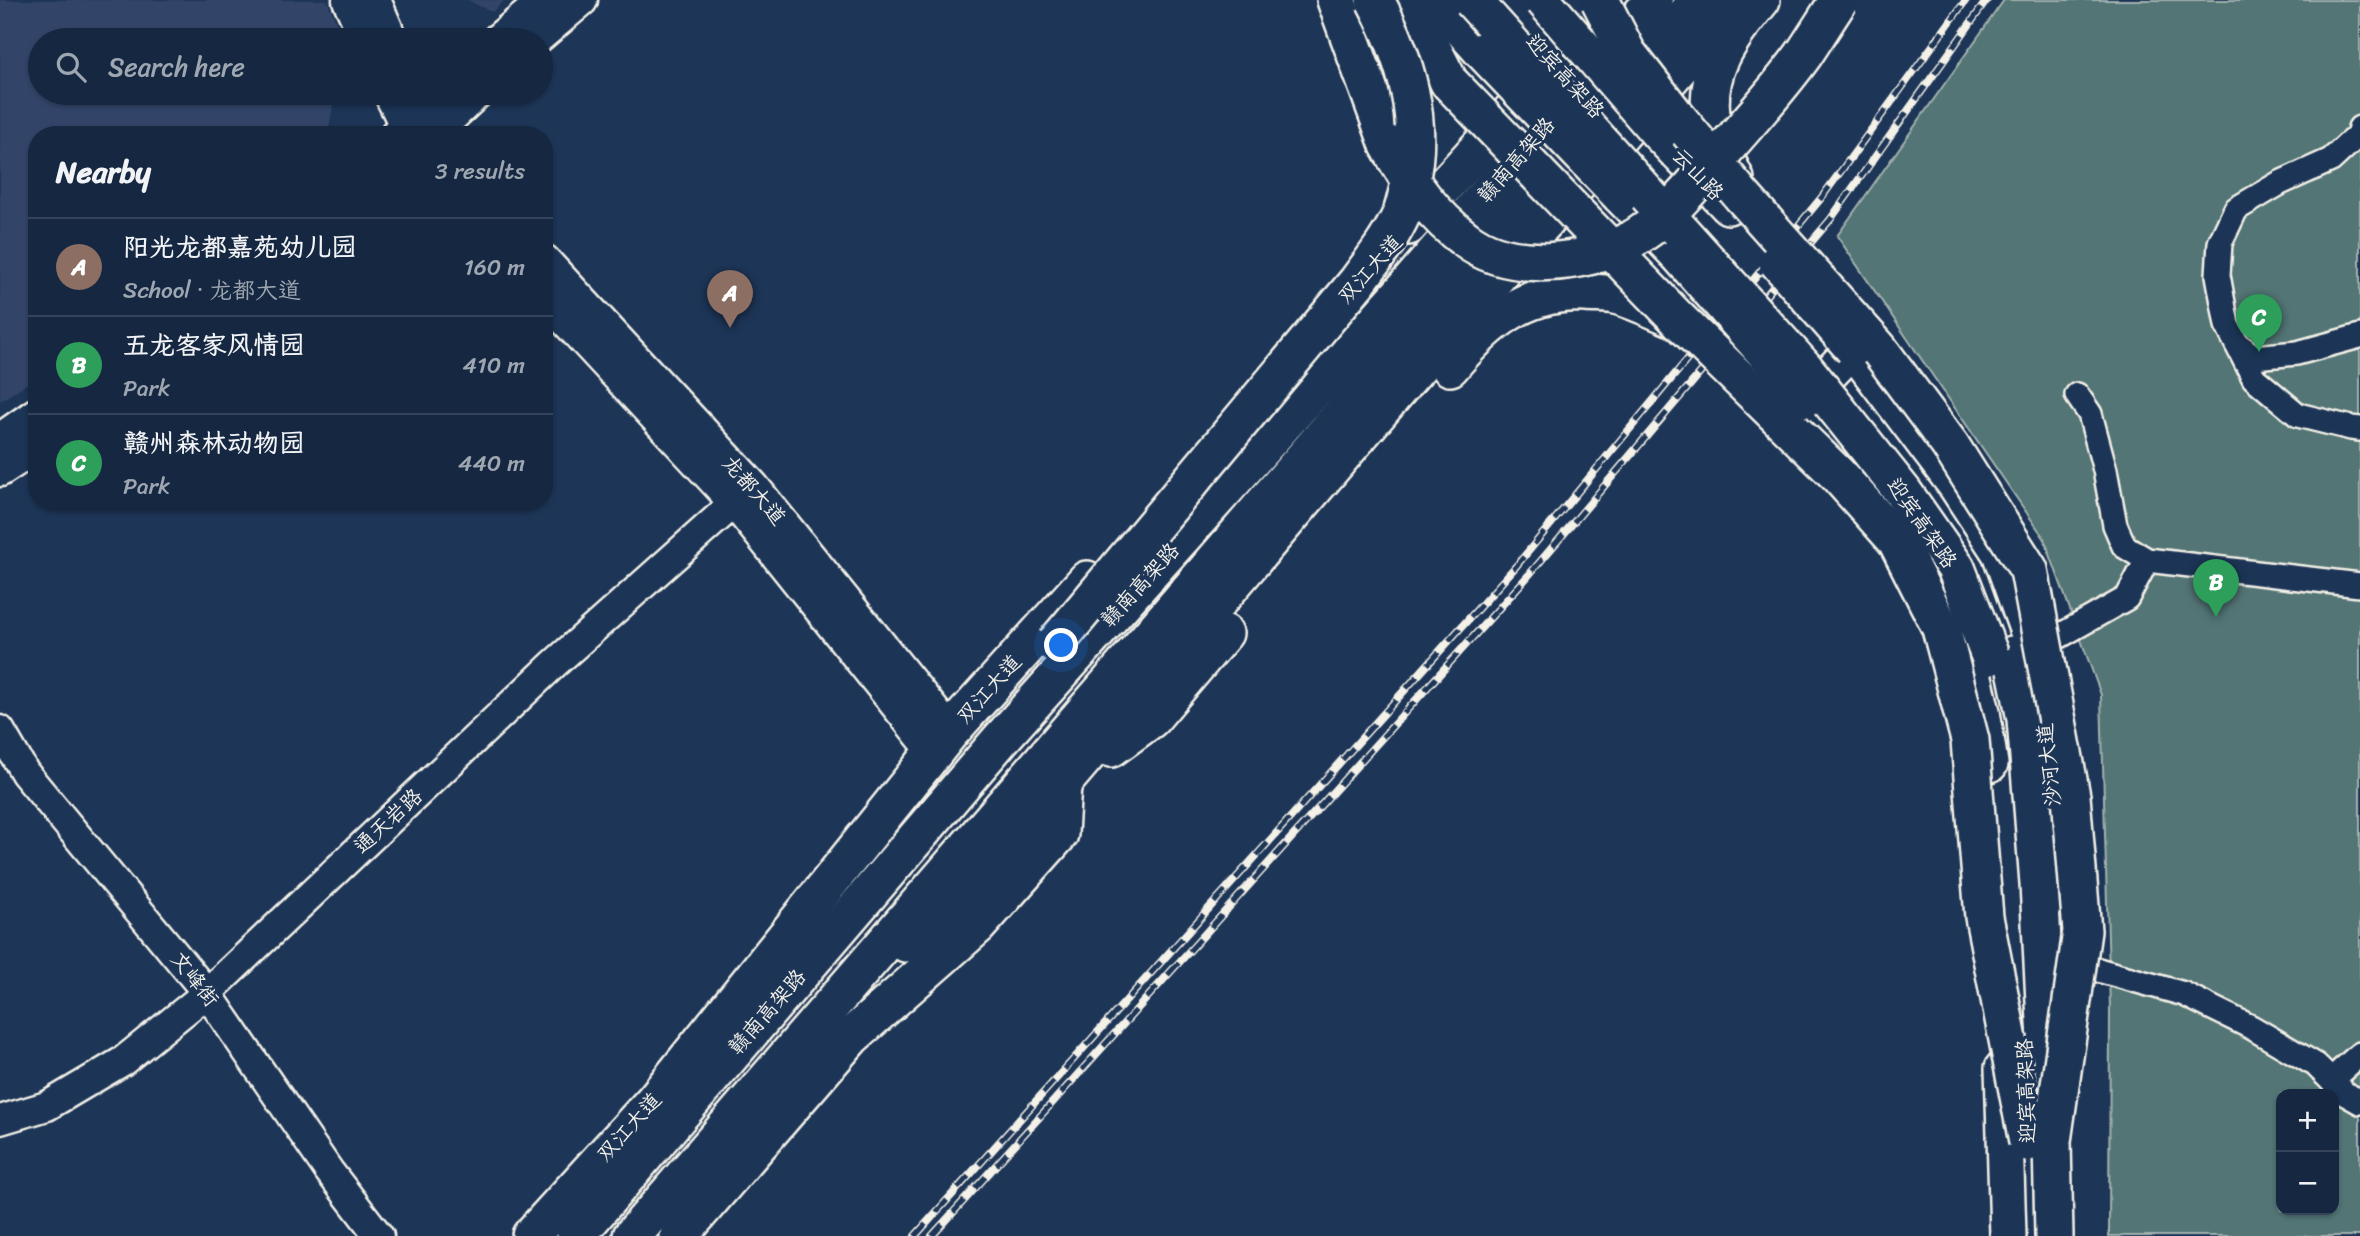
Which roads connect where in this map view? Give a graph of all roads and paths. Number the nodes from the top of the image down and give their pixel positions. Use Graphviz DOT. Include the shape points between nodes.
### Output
graph roads {
  1 [pos="349,0"];
  2 [pos="546,0"];
  3 [pos="581,0"];
  4 [pos="1336,0"];
  5 [pos="1375,0"];
  6 [pos="1416,0"];
  7 [pos="1434,0"];
  8 [pos="1472,0"];
  9 [pos="1497,0"];
  10 [pos="1543,0"];
  11 [pos="1600,0"];
  12 [pos="1654,0"];
  13 [pos="1699,0"];
  14 [pos="1733,0"];
  15 [pos="1762,0"];
  16 [pos="1839,0"];
  17 [pos="379,26"];
  18 [pos="516,28"];
  19 [pos="525,28"];
  20 [pos="1525,97"];
  21 [pos="403,105"];
  22 [pos="452,105"];
  23 [pos="421,121"];
  24 [pos="2360,128"];
  25 [pos="1735,201"];
  26 [pos="553,271"];
  27 [pos="1349,292"];
  28 [pos="553,305"];
  29 [pos="1679,320"];
  30 [pos="2360,336"];
  31 [pos="2237,344"];
  32 [pos="1853,349"];
  33 [pos="2077,395"];
  34 [pos="1805,399"];
  35 [pos="28,420"];
  36 [pos="2360,429"];
  37 [pos="0,440"];
  38 [pos="28,452"];
  39 [pos="0,470"];
  40 [pos="744,494"];
  41 [pos="2147,560"];
  42 [pos="2360,585"];
  43 [pos="2035,650"];
  44 [pos="0,730"];
  45 [pos="1000,740"];
  46 [pos="942,741"];
  47 [pos="1062,784"];
  48 [pos="2091,968"];
  49 [pos="207,993"];
  50 [pos="835,1000"];
  51 [pos="2360,1054"];
  52 [pos="2330,1080"];
  53 [pos="2360,1102"];
  54 [pos="0,1120"];
  55 [pos="2040,1141"];
  56 [pos="379,1236"];
  57 [pos="531,1236"];
  58 [pos="576,1236"];
  59 [pos="632,1236"];
  60 [pos="678,1236"];
  61 [pos="2008,1236"];
  62 [pos="2031,1236"];
  63 [pos="2054,1236"];
  64 [pos="2066,1236"];
  1 -- 17 [label="main road"];
  2 -- 18 [label="main road"];
  3 -- 19 [label="main road"];
  4 -- 16 [label="highway, bridge" via="1404,175 1466,241 1531,262 1595,256 1632,240 1658,221 1737,136 1803,55"];
  5 -- 27 [label="highway, bridge" via="1408,79 1416,119 1415,162 1403,212"];
  6 -- 29 [label="highway, bridge" via="1427,39 1449,82"];
  7 -- 20 [label="main road, bridge"];
  8 -- 55 [label="highway, 迎宾高架路, bridge" via="1805,369 1903,492 1956,568 1990,656 2004,724"];
  9 -- 55 [label="highway, 迎宾高架路, bridge" via="1919,475 1972,560 2013,654 2026,719 2039,883"];
  10 -- 25 [label="main road, 云山路, bridge" via="1659,134"];
  11 -- 25 [label="highway, bridge" via="1627,53"];
  12 -- 45 [label="highway, 赣南高架路" via="1402,292"];
  13 -- 50 [label="highway, 赣南高架路"];
  14 -- 47 [label="highway"];
  15 -- 25 [label="highway, bridge" via="1722,51 1710,87 1713,129"];
  20 -- 27 [label="highway, 双江大道"];
  20 -- 34 [label="main road, bridge" via="1678,256"];
  21 -- 23 [label="main road"];
  22 -- 23 [label="main road"];
  24 -- 31 [label="street" via="2330,160 2236,209 2220,243 2218,275 2227,325"];
  25 -- 32 [label="main road, 云山路, bridge"];
  25 -- 55 [label="highway, bridge" via="1878,348 1950,445 2029,570 2071,796 2082,930"];
  26 -- 40 [label="main road, 龙都大道"];
  27 -- 45 [label="highway, bridge" via="1055,644"];
  27 -- 46 [label="highway, 双江大道"];
  28 -- 40 [label="main road, 龙都大道"];
  29 -- 47 [label="highway" via="1616,295 1551,293 1496,320 1473,340 1151,719"];
  29 -- 55 [label="highway, bridge" via="1838,475 1897,541 1941,628 1970,740 1984,917"];
  30 -- 31 [label="street" via="2297,353 2254,357"];
  31 -- 36 [label="street" via="2254,378 2298,415"];
  32 -- 34 [label="main road"];
  32 -- 43 [label="main road, 沙河大道" via="1957,487 2000,553"];
  33 -- 41 [label="street" via="2090,414 2115,525 2124,546"];
  34 -- 61 [label="main road" via="1908,524 1960,617 1989,762"];
  35 -- 37 [label="main road"];
  38 -- 39 [label="main road"];
  40 -- 46 [label="main road, 龙都大道"];
  40 -- 49 [label="street, 通天岩路" via="554,664"];
  41 -- 42 [label="street"];
  41 -- 43 [label="street" via="2127,598"];
  43 -- 64 [label="main road, 沙河大道" via="2054,782"];
  44 -- 49 [label="street, 文峰街" via="25,773"];
  45 -- 58 [label="highway, 赣南高架路"];
  46 -- 57 [label="highway, 双江大道" via="654,1101"];
  47 -- 50 [label="highway" via="947,910"];
  47 -- 60 [label="highway" via="1059,834 978,925 852,1036"];
  48 -- 52 [label="street" via="2184,994 2262,1033 2316,1065"];
  49 -- 54 [label="street, 通天岩路" via="123,1061 47,1106"];
  49 -- 56 [label="street, 文峰街"];
  50 -- 59 [label="highway, 赣南高架路"];
  51 -- 52 [label="street"];
  52 -- 53 [label="street"];
  55 -- 62 [label="highway, 迎宾高架路"];
  55 -- 63 [label="highway, 迎宾高架路"];
}
